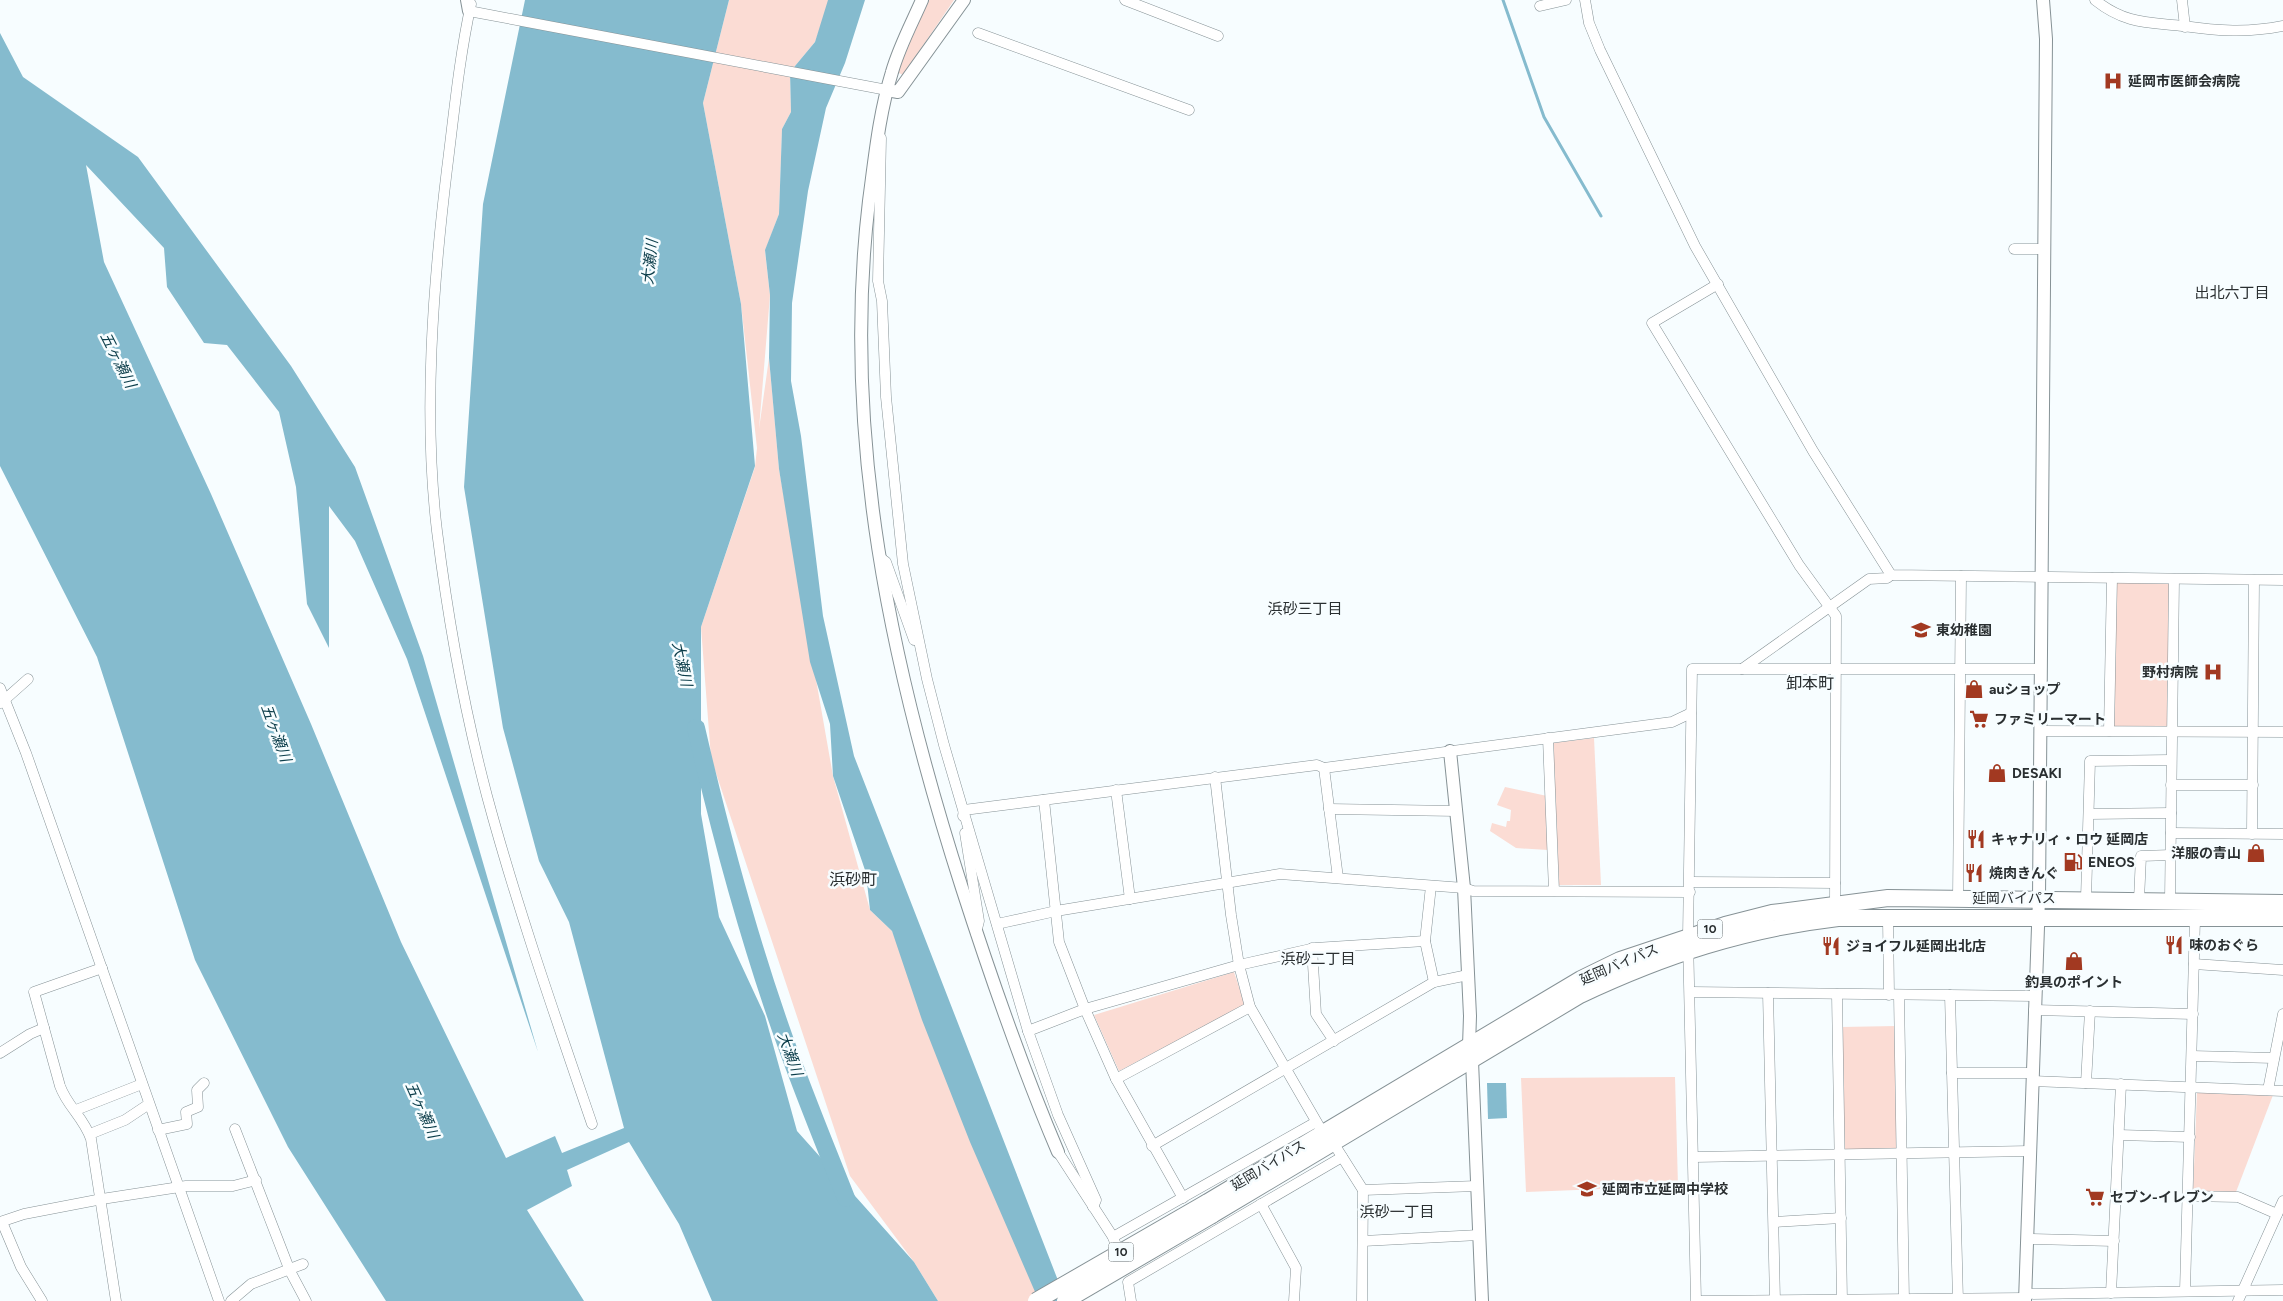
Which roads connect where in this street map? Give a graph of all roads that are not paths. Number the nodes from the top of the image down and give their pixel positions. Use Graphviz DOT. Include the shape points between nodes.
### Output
graph roads {
  1 [pos="922,0"];
  2 [pos="964,0"];
  3 [pos="1125,0"];
  4 [pos="1566,0"];
  5 [pos="1585,0"];
  6 [pos="2043,0"];
  7 [pos="2095,0"];
  8 [pos="2182,0"];
  9 [pos="472,6"];
  10 [pos="1540,6"];
  11 [pos="2283,26"];
  12 [pos="2185,27"];
  13 [pos="978,33"];
  14 [pos="1218,36"];
  15 [pos="882,89"];
  16 [pos="1190,110"];
  17 [pos="878,130"];
  18 [pos="2014,249"];
  19 [pos="2044,249"];
  20 [pos="1718,284"];
  21 [pos="879,557"];
  22 [pos="1891,576"];
  23 [pos="1961,576"];
  24 [pos="2042,576"];
  25 [pos="2112,578"];
  26 [pos="2174,579"];
  27 [pos="2254,580"];
  28 [pos="2283,580"];
  29 [pos="1830,606"];
  30 [pos="922,653"];
  31 [pos="1742,669"];
  32 [pos="1836,669"];
  33 [pos="1959,669"];
  34 [pos="2041,669"];
  35 [pos="28,679"];
  36 [pos="0,688"];
  37 [pos="2,701"];
  38 [pos="1691,713"];
  39 [pos="2040,731"];
  40 [pos="2109,731"];
  41 [pos="2172,732"];
  42 [pos="2253,732"];
  43 [pos="2283,732"];
  44 [pos="1548,738"];
  45 [pos="1450,751"];
  46 [pos="2171,760"];
  47 [pos="1324,768"];
  48 [pos="1215,777"];
  49 [pos="2171,785"];
  50 [pos="2252,785"];
  51 [pos="1116,790"];
  52 [pos="1044,800"];
  53 [pos="1329,809"];
  54 [pos="964,810"];
  55 [pos="1457,811"];
  56 [pos="2171,813"];
  57 [pos="2089,814"];
  58 [pos="2171,833"];
  59 [pos="2252,834"];
  60 [pos="2283,834"];
  61 [pos="2171,855"];
  62 [pos="1338,878"];
  63 [pos="1227,881"];
  64 [pos="1835,883"];
  65 [pos="1431,886"];
  66 [pos="1690,887"];
  67 [pos="1464,888"];
  68 [pos="1554,891"];
  69 [pos="1958,898"];
  70 [pos="2039,898"];
  71 [pos="1130,899"];
  72 [pos="2086,899"];
  73 [pos="2139,900"];
  74 [pos="2170,900"];
  75 [pos="2283,903"];
  76 [pos="1835,905"];
  77 [pos="1056,911"];
  78 [pos="2038,918"];
  79 [pos="2195,918"];
  80 [pos="2283,918"];
  81 [pos="1888,919"];
  82 [pos="996,924"];
  83 [pos="976,932"];
  84 [pos="1425,941"];
  85 [pos="1688,943"];
  86 [pos="1312,948"];
  87 [pos="2194,964"];
  88 [pos="1239,965"];
  89 [pos="102,968"];
  90 [pos="2283,970"];
  91 [pos="1468,975"];
  92 [pos="1434,982"];
  93 [pos="1691,992"];
  94 [pos="1768,994"];
  95 [pos="1837,994"];
  96 [pos="1894,995"];
  97 [pos="1950,995"];
  98 [pos="2035,996"];
  99 [pos="1250,1007"];
  100 [pos="1085,1009"];
  101 [pos="2034,1010"];
  102 [pos="2090,1011"];
  103 [pos="2193,1014"];
  104 [pos="2283,1014"];
  105 [pos="44,1028"];
  106 [pos="1028,1031"];
  107 [pos="1334,1042"];
  108 [pos="0,1053"];
  109 [pos="1470,1054"];
  110 [pos="2192,1056"];
  111 [pos="2274,1058"];
  112 [pos="1287,1068"];
  113 [pos="1952,1074"];
  114 [pos="2032,1077"];
  115 [pos="1116,1080"];
  116 [pos="204,1082"];
  117 [pos="2086,1083"];
  118 [pos="142,1084"];
  119 [pos="2121,1084"];
  120 [pos="2191,1086"];
  121 [pos="2268,1090"];
  122 [pos="2283,1091"];
  123 [pos="149,1104"];
  124 [pos="76,1110"];
  125 [pos="592,1124"];
  126 [pos="236,1129"];
  127 [pos="158,1130"];
  128 [pos="90,1134"];
  129 [pos="2118,1135"];
  130 [pos="2190,1137"];
  131 [pos="1328,1139"];
  132 [pos="1152,1146"];
  133 [pos="2030,1151"];
  134 [pos="1058,1152"];
  135 [pos="1953,1152"];
  136 [pos="1902,1153"];
  137 [pos="1773,1154"];
  138 [pos="1840,1154"];
  139 [pos="1694,1157"];
  140 [pos="256,1180"];
  141 [pos="1477,1186"];
  142 [pos="178,1188"];
  143 [pos="1363,1190"];
  144 [pos="2188,1196"];
  145 [pos="1183,1198"];
  146 [pos="102,1199"];
  147 [pos="2283,1202"];
  148 [pos="1261,1204"];
  149 [pos="1094,1207"];
  150 [pos="1209,1209"];
  151 [pos="2278,1214"];
  152 [pos="1841,1218"];
  153 [pos="1,1222"];
  154 [pos="1774,1222"];
  155 [pos="1479,1235"];
  156 [pos="1113,1237"];
  157 [pos="2027,1239"];
  158 [pos="1363,1241"];
  159 [pos="2114,1241"];
  160 [pos="303,1264"];
  161 [pos="290,1271"];
  162 [pos="1128,1282"];
  163 [pos="2243,1290"];
  164 [pos="2283,1290"];
  165 [pos="2185,1292"];
  166 [pos="2111,1293"];
  167 [pos="2166,1296"];
  168 [pos="2025,1298"];
  169 [pos="1775,1300"];
  170 [pos="1842,1300"];
  171 [pos="1904,1300"];
  172 [pos="1958,1300"];
  173 [pos="42,1301"];
  174 [pos="116,1301"];
  175 [pos="219,1301"];
  176 [pos="231,1301"];
  177 [pos="306,1301"];
  178 [pos="1036,1301"];
  179 [pos="1065,1301"];
  180 [pos="1132,1301"];
  181 [pos="1294,1301"];
  182 [pos="1362,1301"];
  183 [pos="1482,1301"];
  184 [pos="1698,1301"];
  185 [pos="2238,1301"];
  1 -- 15 [label="street"];
  2 -- 15 [label="street" via="898,92"];
  3 -- 14 [label="street"];
  4 -- 10 [label="street"];
  5 -- 20 [label="street" via="1589,23 1600,50 1695,246"];
  6 -- 19 [label="street" via="2046,39"];
  7 -- 12 [label="street" via="2120,17"];
  8 -- 12 [label="street"];
  9 -- 15 [label="street"];
  9 -- 125 [label="street" via="457,84 434,320 431,432 437,529 450,614 487,794 515,893"];
  11 -- 12 [label="street" via="2242,32"];
  13 -- 16 [label="street"];
  15 -- 17 [label="street"];
  17 -- 21 [label="street" via="863,263 861,335 866,430"];
  17 -- 30 [label="street" via="882,140 878,281 882,301 886,397 903,564"];
  18 -- 19 [label="street"];
  19 -- 24 [label="street"];
  20 -- 22 [label="street" via="1813,451"];
  20 -- 29 [label="street" via="1652,323 1799,565"];
  21 -- 30 [label="street" via="886,562 916,646"];
  21 -- 83 [label="street" via="908,701 936,808"];
  22 -- 23 [label="street"];
  22 -- 29 [label="street" via="1868,578"];
  23 -- 24 [label="street"];
  23 -- 33 [label="street"];
  24 -- 25 [label="street"];
  24 -- 34 [label="street"];
  25 -- 26 [label="street"];
  25 -- 40 [label="street"];
  26 -- 27 [label="street"];
  26 -- 41 [label="street"];
  27 -- 28 [label="street"];
  27 -- 42 [label="street"];
  29 -- 31 [label="street"];
  29 -- 32 [label="street" via="1836,616"];
  30 -- 54 [label="street" via="944,745"];
  31 -- 32 [label="street"];
  31 -- 38 [label="street" via="1692,669"];
  32 -- 33 [label="street"];
  32 -- 64 [label="street"];
  33 -- 34 [label="street"];
  33 -- 69 [label="street"];
  34 -- 39 [label="street"];
  35 -- 37 [label="street"];
  36 -- 37 [label="street"];
  37 -- 89 [label="street" via="26,753"];
  38 -- 44 [label="street" via="1672,722"];
  38 -- 66 [label="street"];
  39 -- 40 [label="street"];
  39 -- 70 [label="street"];
  40 -- 41 [label="street"];
  41 -- 42 [label="street"];
  41 -- 46 [label="street"];
  42 -- 43 [label="street"];
  42 -- 50 [label="street"];
  44 -- 45 [label="street"];
  44 -- 68 [label="street"];
  45 -- 47 [label="street"];
  45 -- 55 [label="street"];
  46 -- 49 [label="street"];
  46 -- 57 [label="street" via="2090,761"];
  47 -- 48 [label="street" via="1317,765"];
  47 -- 53 [label="street"];
  48 -- 51 [label="street"];
  48 -- 63 [label="street"];
  49 -- 50 [label="street"];
  49 -- 56 [label="street"];
  50 -- 59 [label="street"];
  51 -- 52 [label="street"];
  51 -- 71 [label="street"];
  52 -- 54 [label="street"];
  52 -- 77 [label="street"];
  53 -- 55 [label="street"];
  53 -- 62 [label="street"];
  54 -- 82 [label="street"];
  54 -- 83 [label="street" via="979,921"];
  55 -- 67 [label="street"];
  56 -- 57 [label="street"];
  56 -- 58 [label="street"];
  57 -- 72 [label="street"];
  58 -- 59 [label="street"];
  58 -- 61 [label="street"];
  59 -- 60 [label="street"];
  61 -- 73 [label="street" via="2141,856"];
  61 -- 74 [label="street"];
  62 -- 63 [label="street" via="1280,874"];
  62 -- 65 [label="street"];
  63 -- 71 [label="street"];
  63 -- 88 [label="street"];
  64 -- 66 [label="street"];
  64 -- 76 [label="street"];
  65 -- 67 [label="street"];
  65 -- 84 [label="street"];
  66 -- 68 [label="street"];
  66 -- 85 [label="street"];
  67 -- 68 [label="street" via="1473,891"];
  67 -- 91 [label="street"];
  69 -- 70 [label="highway, 延岡バイパス / 10"];
  69 -- 76 [label="highway, 延岡バイパス / 10" via="1888,898"];
  70 -- 72 [label="highway, 延岡バイパス / 10"];
  70 -- 78 [label="street"];
  71 -- 77 [label="street"];
  72 -- 73 [label="highway, 延岡バイパス / 10"];
  73 -- 74 [label="highway, 延岡バイパス / 10"];
  74 -- 75 [label="highway, 延岡バイパス / 10"];
  76 -- 85 [label="highway, 延岡バイパス / 10" via="1772,913 1724,925"];
  77 -- 82 [label="street"];
  77 -- 100 [label="street" via="1059,942"];
  78 -- 79 [label="highway, 延岡バイパス / 10"];
  78 -- 81 [label="highway, 延岡バイパス / 10"];
  78 -- 98 [label="street"];
  79 -- 80 [label="highway, 延岡バイパス / 10"];
  79 -- 87 [label="street"];
  81 -- 85 [label="highway, 延岡バイパス / 10" via="1838,918"];
  81 -- 96 [label="street"];
  82 -- 106 [label="street"];
  83 -- 134 [label="street" via="1004,1017"];
  84 -- 86 [label="street"];
  84 -- 92 [label="street"];
  85 -- 93 [label="street"];
  85 -- 109 [label="highway, 延岡バイパス / 10" via="1620,960 1581,979"];
  86 -- 88 [label="street"];
  86 -- 107 [label="street" via="1316,1014"];
  87 -- 90 [label="street"];
  87 -- 103 [label="street"];
  88 -- 99 [label="street"];
  88 -- 100 [label="street"];
  89 -- 105 [label="street" via="34,992"];
  89 -- 118 [label="street"];
  91 -- 92 [label="street"];
  91 -- 109 [label="street"];
  92 -- 107 [label="street"];
  93 -- 94 [label="street"];
  93 -- 139 [label="street"];
  94 -- 95 [label="street"];
  94 -- 137 [label="street"];
  95 -- 96 [label="street"];
  95 -- 138 [label="street"];
  96 -- 97 [label="street"];
  96 -- 136 [label="street"];
  97 -- 98 [label="street"];
  97 -- 113 [label="street"];
  98 -- 101 [label="street"];
  99 -- 112 [label="street"];
  99 -- 115 [label="street"];
  100 -- 106 [label="street"];
  100 -- 115 [label="street"];
  101 -- 102 [label="street"];
  101 -- 114 [label="street"];
  102 -- 103 [label="street"];
  102 -- 117 [label="street"];
  103 -- 110 [label="street"];
  104 -- 111 [label="street"];
  105 -- 108 [label="street"];
  105 -- 124 [label="street" via="63,1094"];
  106 -- 149 [label="street" via="1055,1107 1096,1200"];
  107 -- 112 [label="street"];
  109 -- 131 [label="highway, 延岡バイパス / 10"];
  109 -- 141 [label="street"];
  110 -- 111 [label="street"];
  110 -- 120 [label="street"];
  111 -- 121 [label="street"];
  112 -- 131 [label="street"];
  112 -- 132 [label="street"];
  113 -- 114 [label="street"];
  113 -- 135 [label="street"];
  114 -- 117 [label="street"];
  114 -- 133 [label="street"];
  115 -- 132 [label="street"];
  116 -- 127 [label="street" via="197,1090 198,1107 186,1112 187,1124"];
  117 -- 119 [label="street"];
  118 -- 123 [label="street"];
  118 -- 124 [label="street"];
  119 -- 120 [label="street"];
  119 -- 129 [label="street"];
  120 -- 121 [label="street"];
  120 -- 130 [label="street"];
  121 -- 122 [label="street"];
  123 -- 127 [label="street"];
  123 -- 128 [label="street" via="125,1120"];
  124 -- 128 [label="street"];
  126 -- 140 [label="street"];
  127 -- 142 [label="street"];
  128 -- 146 [label="street"];
  129 -- 130 [label="street"];
  129 -- 159 [label="street"];
  130 -- 144 [label="street"];
  131 -- 143 [label="street"];
  131 -- 145 [label="street"];
  131 -- 148 [label="street"];
  131 -- 150 [label="highway, 延岡バイパス / 10"];
  132 -- 145 [label="street"];
  133 -- 135 [label="street"];
  133 -- 157 [label="street"];
  134 -- 149 [label="street"];
  135 -- 136 [label="street"];
  135 -- 172 [label="street"];
  136 -- 138 [label="street"];
  136 -- 171 [label="street"];
  137 -- 138 [label="street"];
  137 -- 139 [label="street"];
  137 -- 154 [label="street"];
  138 -- 152 [label="street"];
  139 -- 184 [label="street"];
  140 -- 142 [label="street" via="233,1186"];
  140 -- 161 [label="street"];
  141 -- 143 [label="street"];
  141 -- 155 [label="street"];
  142 -- 146 [label="street"];
  142 -- 175 [label="street"];
  143 -- 158 [label="street"];
  144 -- 151 [label="street" via="2238,1198"];
  144 -- 165 [label="street"];
  145 -- 156 [label="street"];
  146 -- 153 [label="street" via="24,1214"];
  146 -- 174 [label="street"];
  147 -- 151 [label="street"];
  148 -- 162 [label="street"];
  148 -- 181 [label="street" via="1296,1268"];
  149 -- 156 [label="street"];
  150 -- 178 [label="highway, 延岡バイパス / 10, bridge"];
  150 -- 179 [label="highway, 延岡バイパス / 10, bridge"];
  151 -- 163 [label="street"];
  152 -- 154 [label="street"];
  152 -- 170 [label="street"];
  153 -- 173 [label="street" via="21,1266"];
  154 -- 169 [label="street"];
  155 -- 158 [label="street"];
  155 -- 183 [label="street"];
  156 -- 162 [label="street"];
  157 -- 159 [label="street"];
  157 -- 168 [label="street"];
  158 -- 182 [label="street"];
  159 -- 166 [label="street"];
  160 -- 161 [label="street"];
  161 -- 176 [label="street" via="252,1284"];
  161 -- 177 [label="street"];
  162 -- 180 [label="street"];
  163 -- 164 [label="street"];
  163 -- 165 [label="street"];
  163 -- 185 [label="street"];
  165 -- 167 [label="street"];
  166 -- 167 [label="street"];
  166 -- 168 [label="street"];
  168 -- 172 [label="street"];
  169 -- 170 [label="street"];
  169 -- 184 [label="street"];
  170 -- 171 [label="street"];
  171 -- 172 [label="street"];
}
